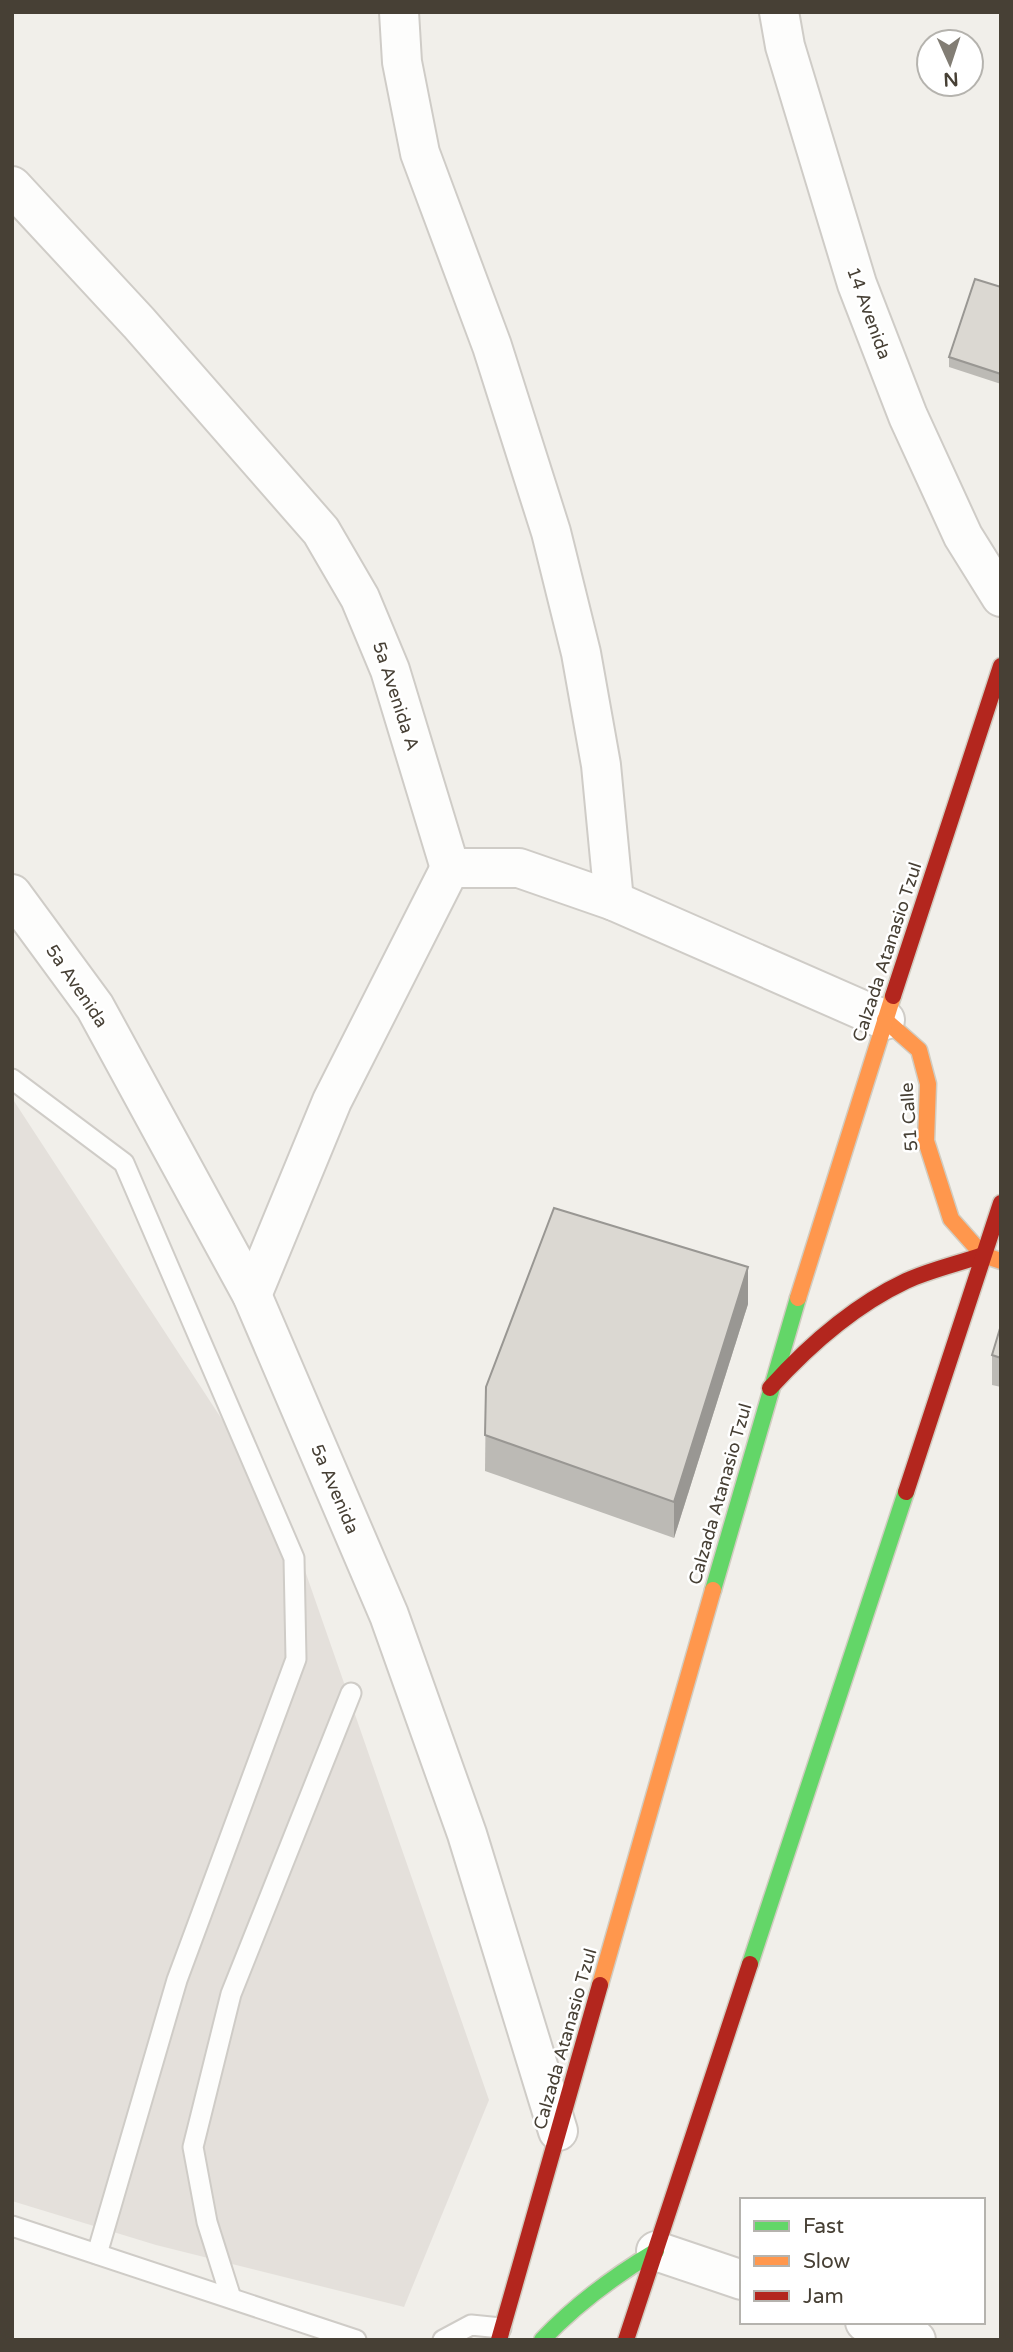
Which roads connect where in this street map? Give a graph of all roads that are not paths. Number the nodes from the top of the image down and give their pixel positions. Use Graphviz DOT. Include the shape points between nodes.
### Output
graph roads {
  1 [pos="399,12"];
  2 [pos="779,12"];
  3 [pos="12,186"];
  4 [pos="1001,597"];
  5 [pos="1001,666"];
  6 [pos="450,868"];
  7 [pos="12,894"];
  8 [pos="614,901"];
  9 [pos="885,1020"];
  10 [pos="12,1079"];
  11 [pos="1001,1203"];
  12 [pos="983,1255"];
  13 [pos="1001,1261"];
  14 [pos="252,1295"];
  15 [pos="770,1388"];
  16 [pos="351,1693"];
  17 [pos="558,2131"];
  18 [pos="12,2226"];
  19 [pos="656,2251"];
  20 [pos="97,2254"];
  21 [pos="740,2279"];
  22 [pos="231,2298"];
  23 [pos="870,2324"];
  24 [pos="500,2334"];
  25 [pos="356,2340"];
  26 [pos="443,2340"];
  27 [pos="542,2340"];
  28 [pos="626,2340"];
  29 [pos="916,2340"];
  1 -- 8 [label="street" via="402,62 420,153 492,346 551,532 581,653 601,765"];
  2 -- 4 [label="street, 14 Avenida" via="785,46 857,285 934,476 963,536"];
  3 -- 6 [label="street, 5a Avenida A" via="321,531 360,598 390,670"];
  5 -- 9 [label="main road, Calzada Atanasio Tzul"];
  6 -- 8 [label="street" via="519,868"];
  6 -- 14 [label="street" via="332,1101"];
  7 -- 14 [label="street, 5a Avenida" via="94,1007"];
  8 -- 9 [label="street"];
  9 -- 12 [label="main road, 51 Calle" via="919,1049 928,1084 926,1141 938,1184 951,1219"];
  9 -- 15 [label="main road, Calzada Atanasio Tzul"];
  10 -- 20 [label="lane" via="124,1163 294,1558 296,1659 177,1980"];
  11 -- 12 [label="main road"];
  12 -- 13 [label="main road, 51 Calle"];
  12 -- 15 [label="main road" via="907,1280 855,1310 797,1357"];
  12 -- 19 [label="main road"];
  14 -- 17 [label="street, 5a Avenida" via="389,1615 467,1834"];
  15 -- 17 [label="main road, Calzada Atanasio Tzul"];
  16 -- 22 [label="lane" via="231,1994 193,2147 207,2222"];
  17 -- 24 [label="main road, Calzada Atanasio Tzul"];
  18 -- 20 [label="lane"];
  19 -- 21 [label="street"];
  19 -- 27 [label="main road" via="588,2296"];
  19 -- 28 [label="main road"];
  20 -- 22 [label="lane"];
  22 -- 25 [label="lane"];
  23 -- 29 [label="street"];
  24 -- 26 [label="lane" via="471,2325"];
}
